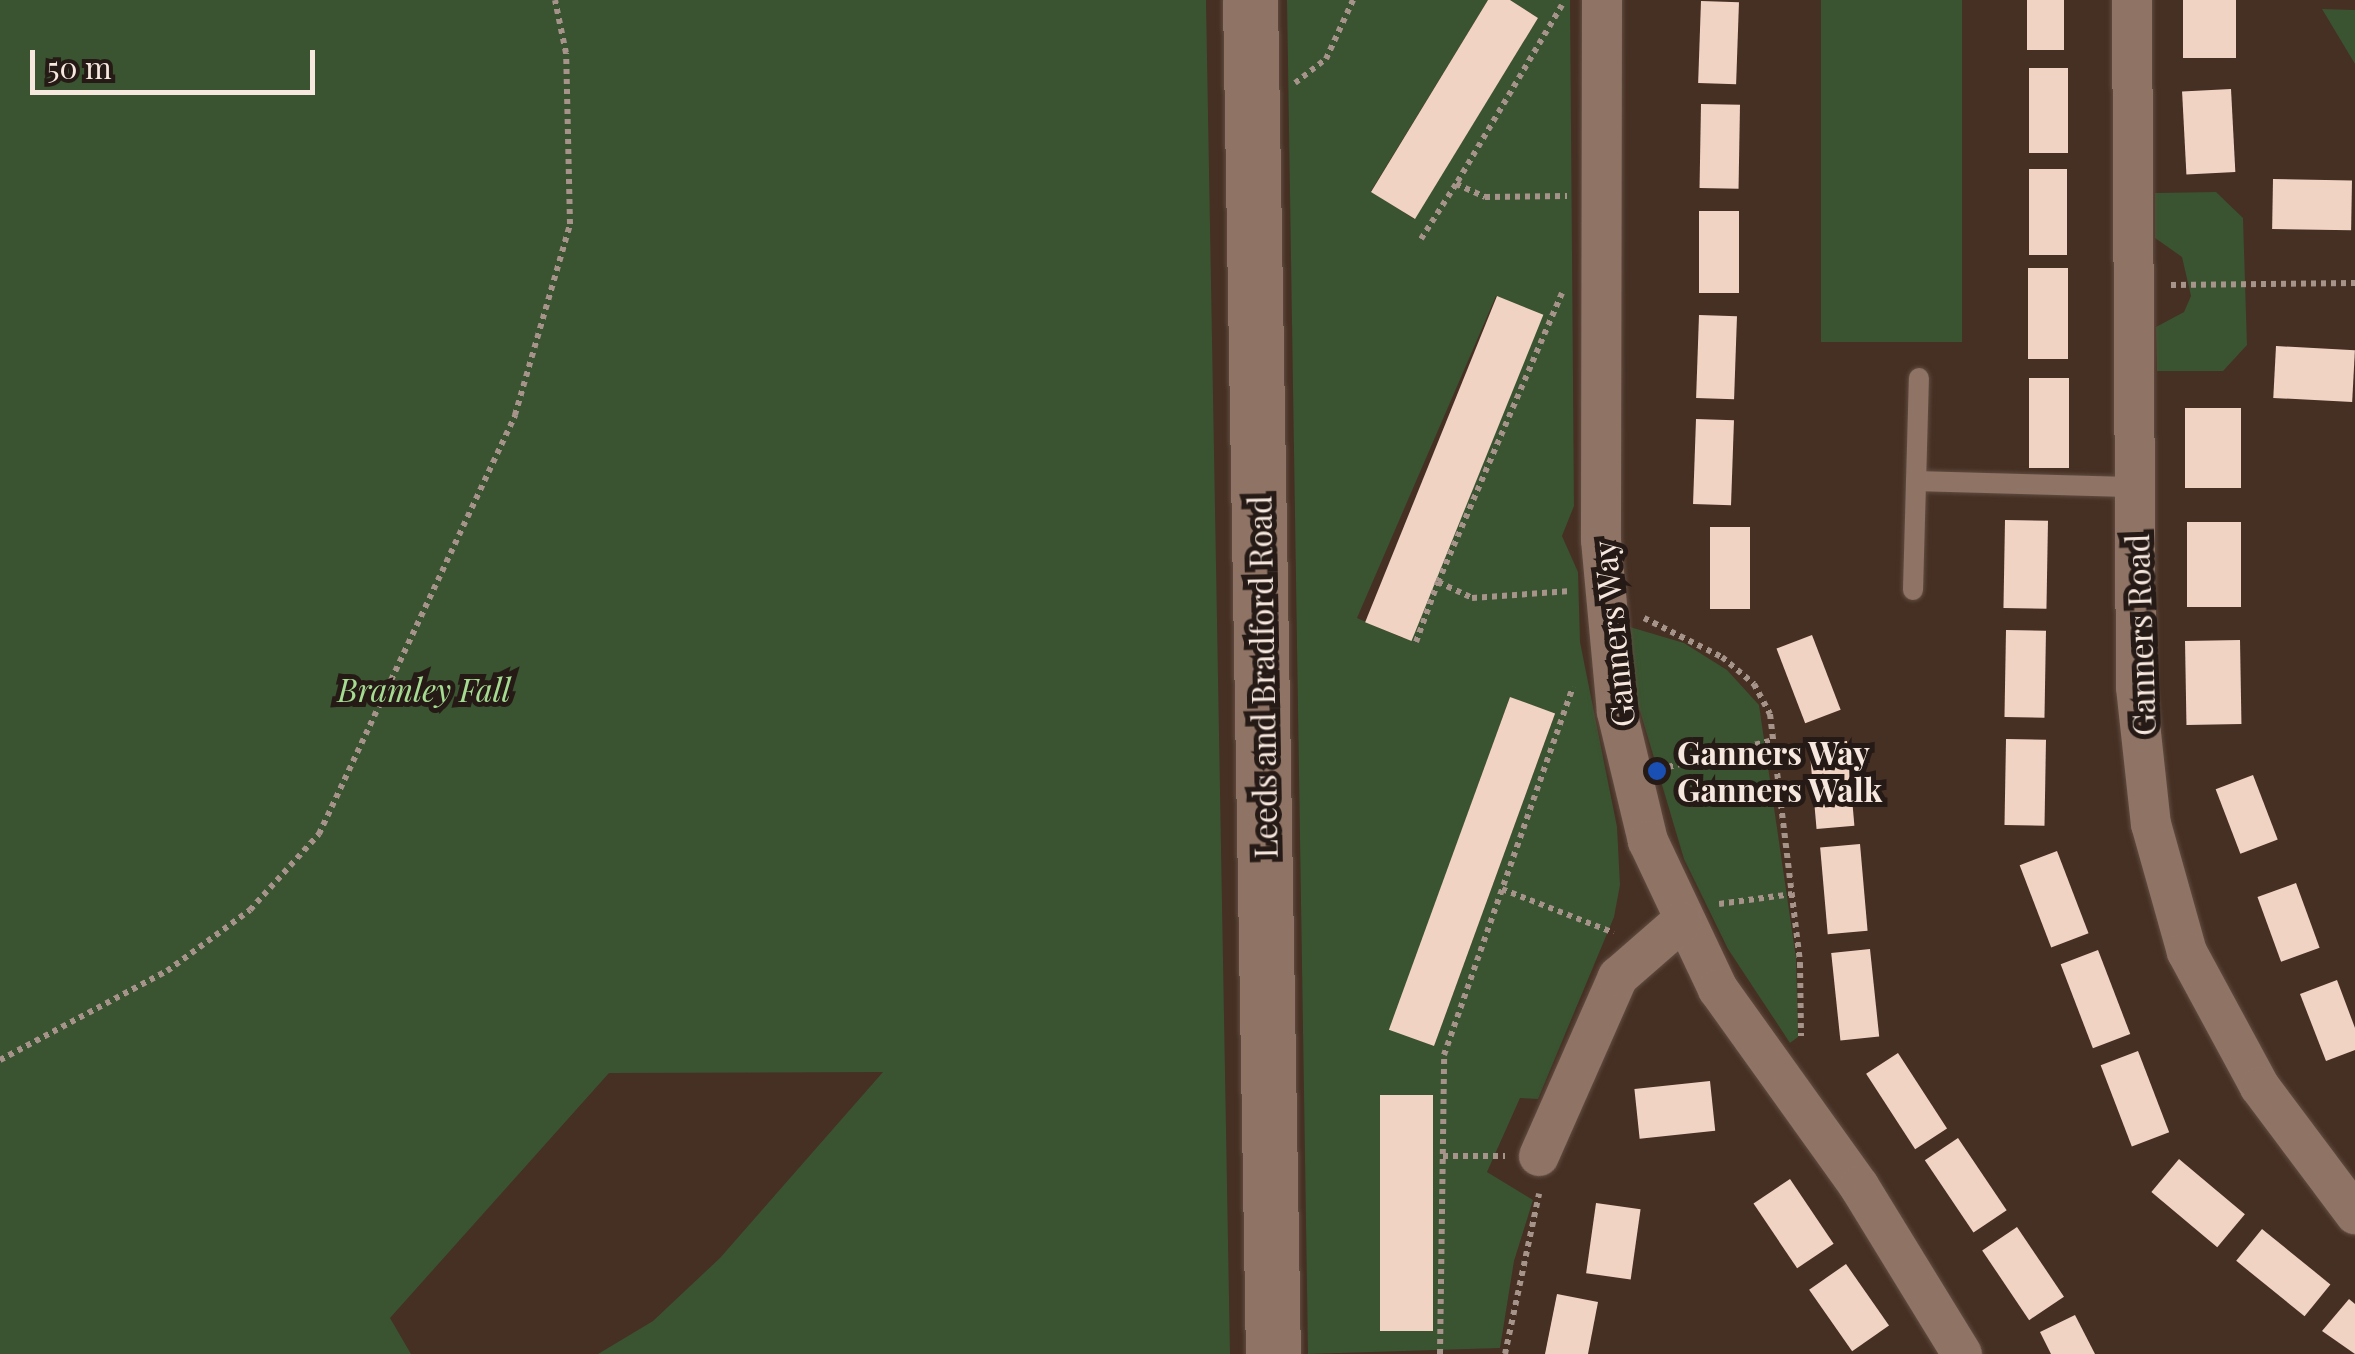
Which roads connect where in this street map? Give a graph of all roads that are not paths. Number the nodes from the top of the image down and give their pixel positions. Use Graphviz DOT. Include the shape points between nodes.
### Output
graph roads {
  1 [pos="1250,0"];
  2 [pos="1602,0"];
  3 [pos="2132,0"];
  4 [pos="1919,378"];
  5 [pos="1916,481"];
  6 [pos="2136,487"];
  7 [pos="1912,590"];
  8 [pos="1667,935"];
  9 [pos="1539,1156"];
  10 [pos="2355,1214"];
  11 [pos="1273,1354"];
  12 [pos="1962,1354"];
  1 -- 11 [label="main road, Leeds and Bradford Road"];
  2 -- 8 [label="street, Ganners Way" via="1601,540 1614,679"];
  3 -- 6 [label="street, Ganners Road"];
  4 -- 5 [label="lane"];
  5 -- 6 [label="lane"];
  5 -- 7 [label="lane"];
  6 -- 10 [label="street, Ganners Road" via="2136,687 2151,824 2188,952 2260,1086"];
  8 -- 9 [label="street" via="1618,978"];
  8 -- 12 [label="street, Ganners Way" via="1718,989 1859,1186"];
}
